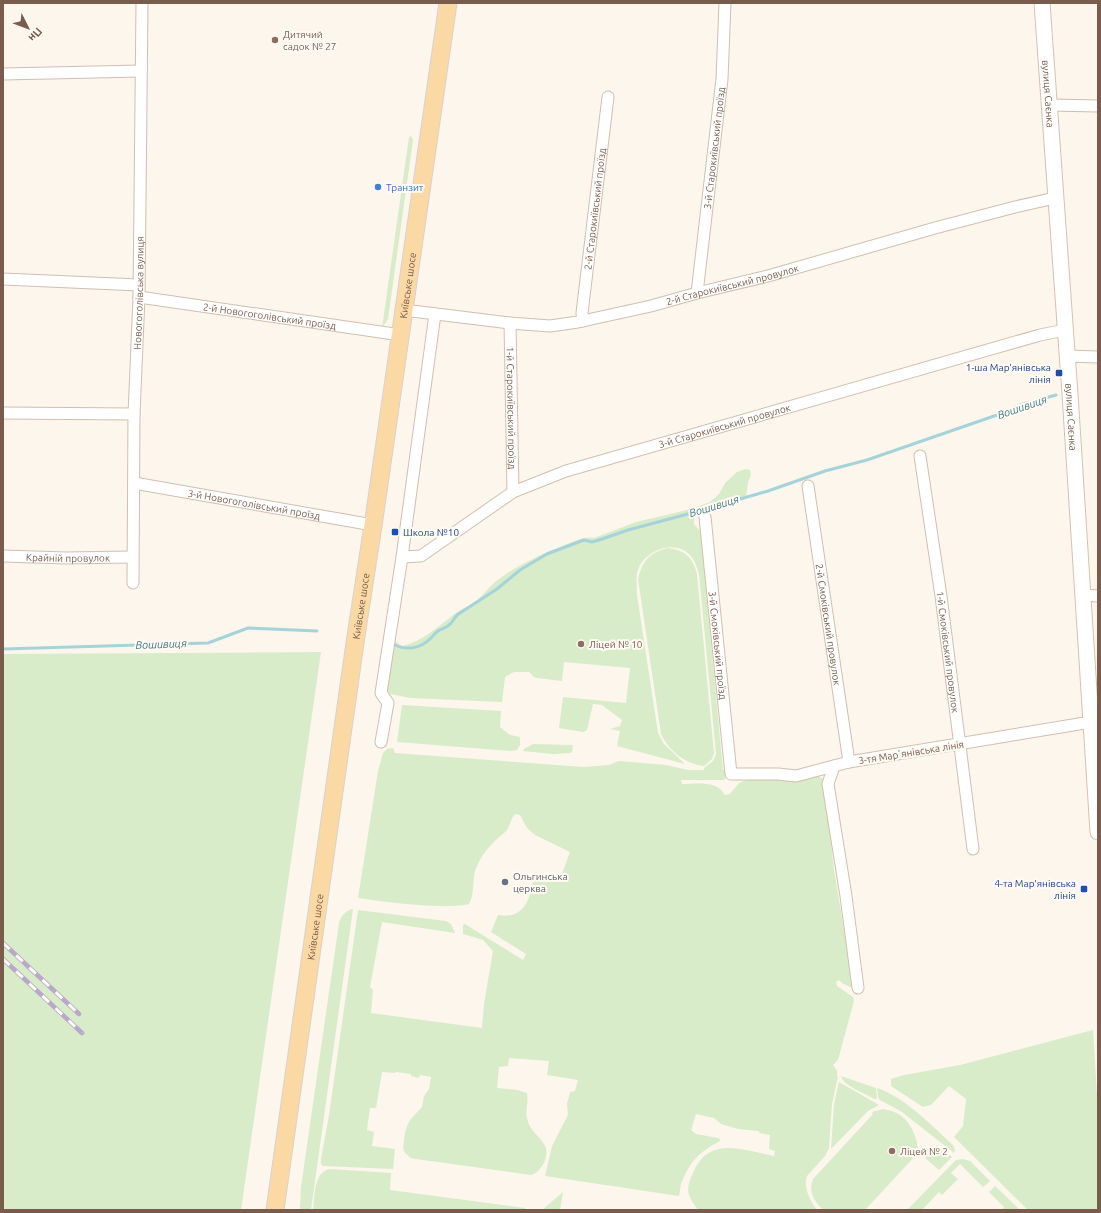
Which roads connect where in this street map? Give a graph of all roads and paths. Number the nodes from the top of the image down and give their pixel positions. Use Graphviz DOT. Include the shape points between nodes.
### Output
graph roads {
  1 [pos="142,3"];
  2 [pos="448,3"];
  3 [pos="725,3"];
  4 [pos="1042,3"];
  5 [pos="141,71"];
  6 [pos="3,74"];
  7 [pos="608,97"];
  8 [pos="1050,105"];
  9 [pos="1098,106"];
  10 [pos="1055,198"];
  11 [pos="3,280"];
  12 [pos="139,285"];
  13 [pos="697,293"];
  14 [pos="139,298"];
  15 [pos="404,310"];
  16 [pos="435,314"];
  17 [pos="584,321"];
  18 [pos="510,323"];
  19 [pos="1065,330"];
  20 [pos="401,335"];
  21 [pos="1067,356"];
  22 [pos="1098,357"];
  23 [pos="3,413"];
  24 [pos="134,414"];
  25 [pos="920,456"];
  26 [pos="134,483"];
  27 [pos="808,486"];
  28 [pos="513,492"];
  29 [pos="705,517"];
  30 [pos="373,525"];
  31 [pos="3,556"];
  32 [pos="132,557"];
  33 [pos="402,557"];
  34 [pos="133,583"];
  35 [pos="1083,595"];
  36 [pos="1098,596"];
  37 [pos="1091,722"];
  38 [pos="381,742"];
  39 [pos="959,745"];
  40 [pos="849,762"];
  41 [pos="834,766"];
  42 [pos="731,774"];
  43 [pos="1098,832"];
  44 [pos="973,850"];
  45 [pos="858,988"];
  46 [pos="276,1210"];
  1 -- 5 [label="street, Новогоголівська вулиця"];
  2 -- 15 [label="main road, Київське шосе"];
  3 -- 13 [label="street, 3-й Старокиївський проїзд" via="722,79"];
  4 -- 8 [label="street, вулиця Саєнка"];
  5 -- 6 [label="street"];
  5 -- 12 [label="street, Новогоголівська вулиця"];
  7 -- 17 [label="street, 2-й Старокиївський проїзд" via="582,313"];
  8 -- 9 [label="street"];
  8 -- 10 [label="street, вулиця Саєнка"];
  10 -- 13 [label="street, 2-й Старокиївський провулок"];
  10 -- 19 [label="street, вулиця Саєнка"];
  11 -- 12 [label="street"];
  12 -- 14 [label="street, Новогоголівська вулиця"];
  13 -- 17 [label="street, 2-й Старокиївський провулок"];
  14 -- 20 [label="street, 2-й Новогоголівський проїзд"];
  14 -- 24 [label="street, Новогоголівська вулиця"];
  15 -- 16 [label="street, 2-й Старокиївський провулок"];
  15 -- 20 [label="main road, Київське шосе"];
  16 -- 18 [label="street, 2-й Старокиївський провулок"];
  16 -- 33 [label="street"];
  17 -- 18 [label="street, 2-й Старокиївський провулок" via="550,326"];
  18 -- 28 [label="street, 1-й Старокиївський проїзд"];
  19 -- 21 [label="street, вулиця Саєнка"];
  19 -- 28 [label="street, 3-й Старокиївський провулок" via="566,470"];
  20 -- 30 [label="main road, Київське шосе"];
  21 -- 22 [label="street"];
  21 -- 35 [label="street, вулиця Саєнка"];
  23 -- 24 [label="street"];
  24 -- 26 [label="street, Новогоголівська вулиця"];
  25 -- 39 [label="street, 1-й Смоківський провулок" via="941,596"];
  26 -- 30 [label="street, 3-й Новогоголівський проїзд"];
  26 -- 32 [label="street, Новогоголівська вулиця"];
  27 -- 40 [label="street, 2-й Смоківський провулок"];
  28 -- 33 [label="street, 3-й Старокиївський провулок" via="421,556"];
  29 -- 42 [label="street, 3-й Смоківський проїзд"];
  30 -- 46 [label="main road, Київське шосе"];
  31 -- 32 [label="street, Крайній провулок"];
  32 -- 34 [label="street, Новогоголівська вулиця"];
  33 -- 38 [label="street" via="381,693 388,703"];
  35 -- 36 [label="street"];
  35 -- 37 [label="street, вулиця Саєнка"];
  37 -- 39 [label="street, 3-тя Марʼянівська лінія"];
  37 -- 43 [label="street, вулиця Саєнка"];
  39 -- 40 [label="street, 3-тя Марʼянівська лінія"];
  39 -- 44 [label="street, 1-й Смоківський провулок"];
  40 -- 41 [label="street, 3-тя Марʼянівська лінія"];
  41 -- 42 [label="street, 3-тя Марʼянівська лінія" via="796,776"];
  41 -- 45 [label="street" via="828,790"];
}
